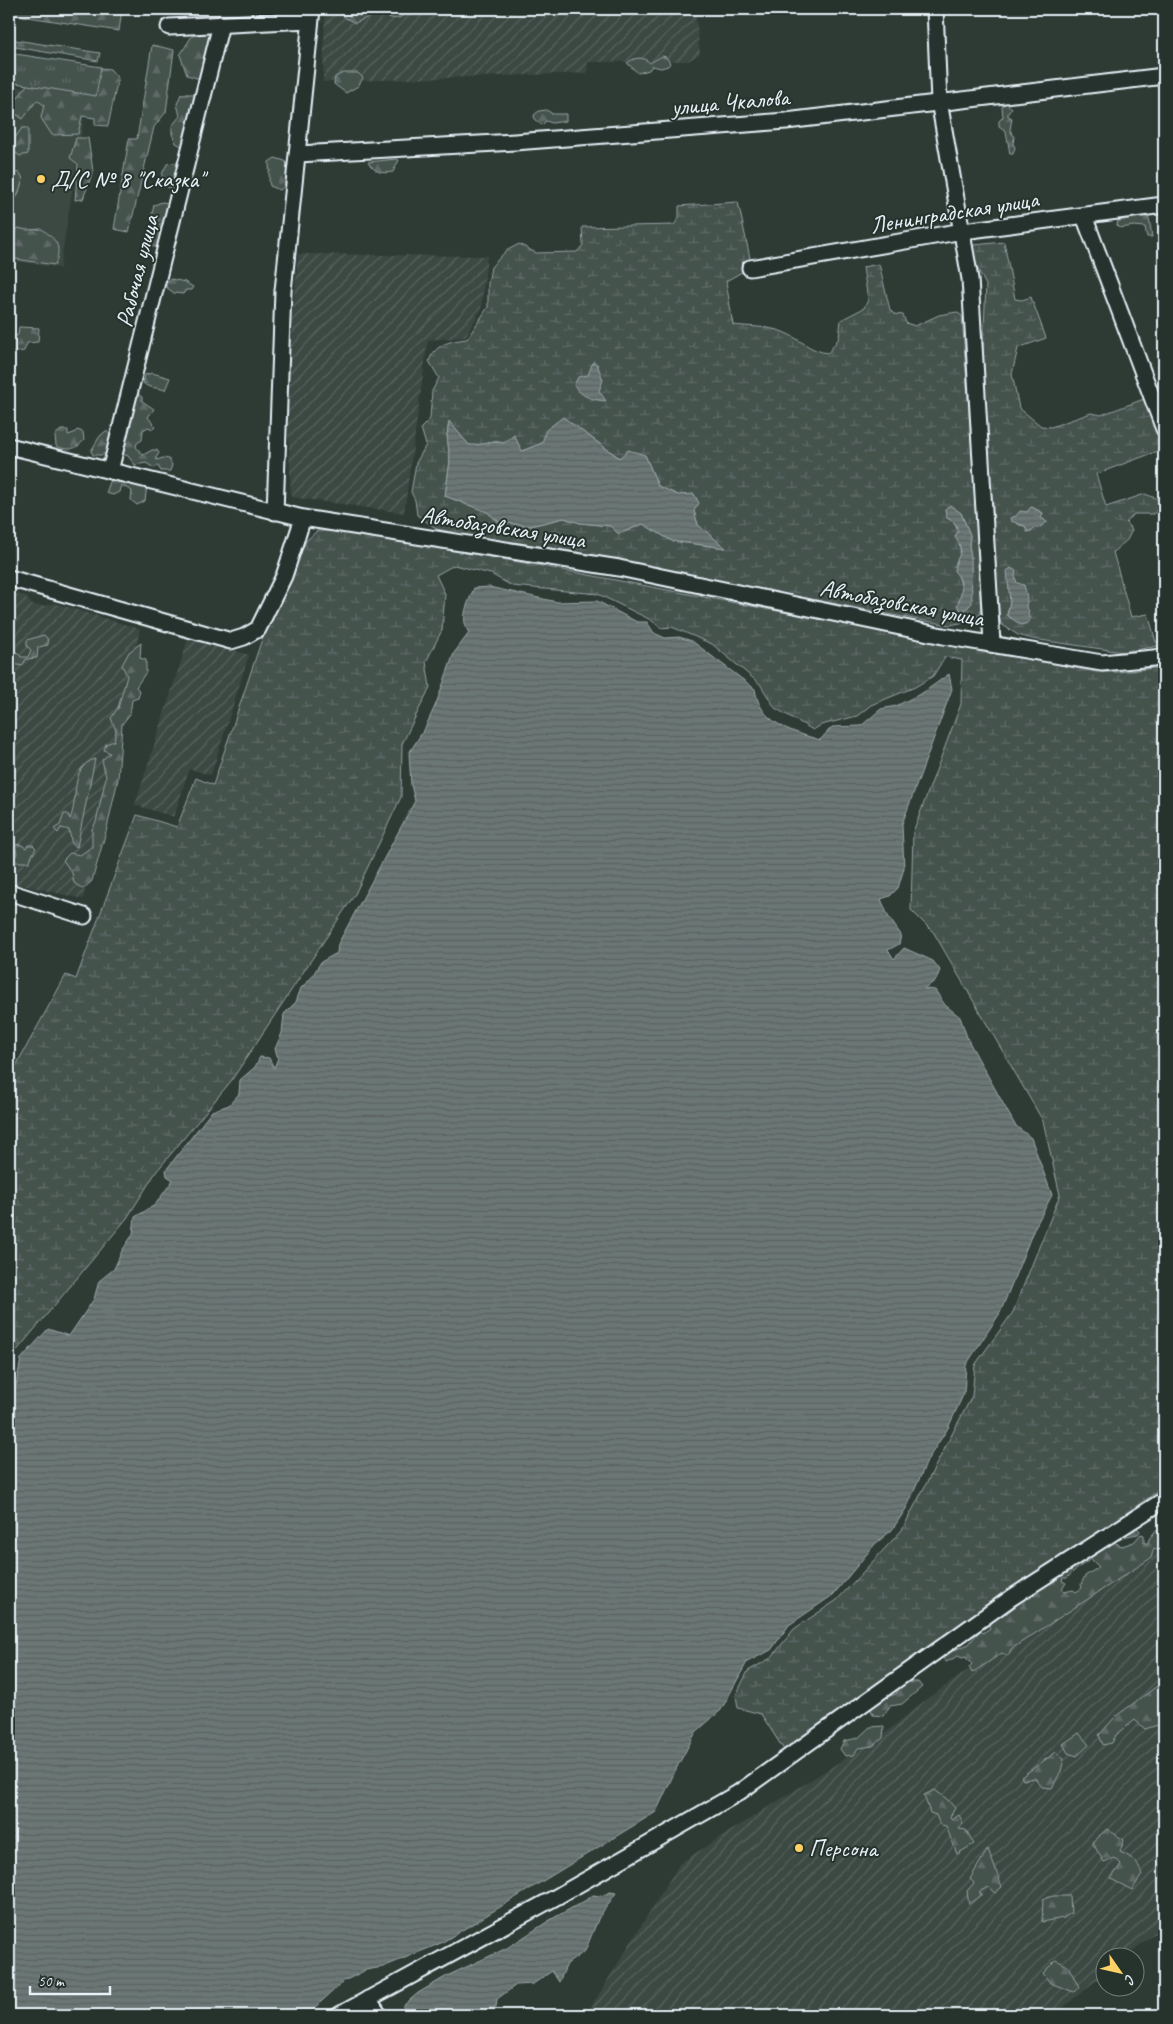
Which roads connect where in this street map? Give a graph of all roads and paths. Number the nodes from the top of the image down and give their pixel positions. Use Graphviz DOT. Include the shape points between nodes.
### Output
graph roads {
  1 [pos="935,9"];
  2 [pos="311,14"];
  3 [pos="221,24"];
  4 [pos="169,27"];
  5 [pos="1164,76"];
  6 [pos="939,101"];
  7 [pos="298,154"];
  8 [pos="1164,205"];
  9 [pos="1084,216"];
  10 [pos="963,231"];
  11 [pos="750,268"];
  12 [pos="1164,429"];
  13 [pos="9,446"];
  14 [pos="110,471"];
  15 [pos="275,512"];
  16 [pos="303,518"];
  17 [pos="9,578"];
  18 [pos="992,643"];
  19 [pos="1164,657"];
  20 [pos="9,892"];
  21 [pos="84,916"];
  22 [pos="1164,1500"];
  23 [pos="368,1999"];
  24 [pos="339,2015"];
  25 [pos="379,2015"];
  1 -- 6 [label="street"];
  2 -- 3 [label="street"];
  2 -- 7 [label="street"];
  3 -- 4 [label="street"];
  3 -- 14 [label="street, Рабочая улица"];
  5 -- 6 [label="street, улица Чкалова"];
  6 -- 7 [label="street, улица Чкалова" via="786,120 515,142"];
  6 -- 10 [label="street"];
  7 -- 15 [label="street" via="283,291"];
  8 -- 9 [label="street, Ленинградская улица"];
  9 -- 10 [label="street, Ленинградская улица"];
  9 -- 12 [label="street"];
  10 -- 11 [label="street, Ленинградская улица"];
  10 -- 18 [label="street" via="970,279"];
  13 -- 14 [label="street, Автобазовская улица"];
  14 -- 15 [label="street, Автобазовская улица"];
  15 -- 16 [label="street, Автобазовская улица"];
  16 -- 17 [label="street" via="284,576 258,629 231,641"];
  16 -- 18 [label="street, Автобазовская улица" via="619,568 943,636"];
  18 -- 19 [label="street, Автобазовская улица" via="1102,663"];
  20 -- 21 [label="street"];
  22 -- 23 [label="street" via="1012,1598 738,1793"];
  23 -- 24 [label="street"];
  23 -- 25 [label="street"];
}
